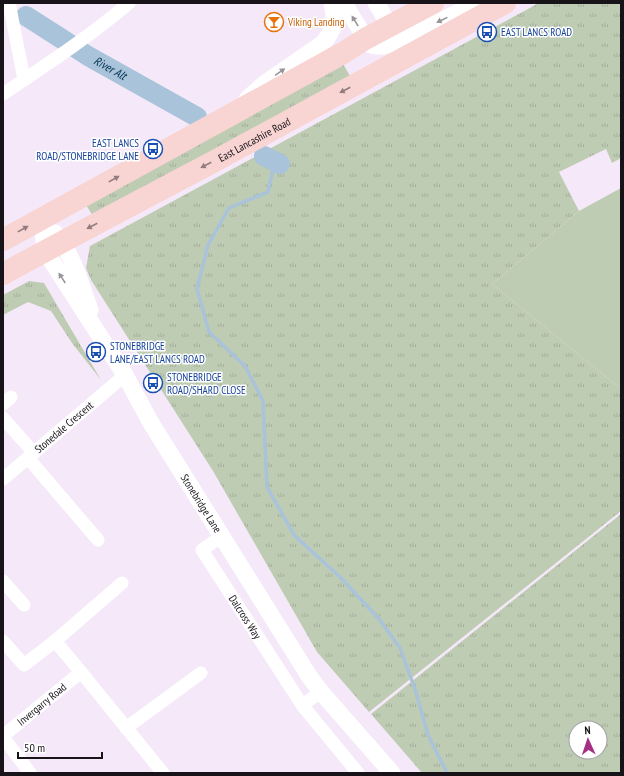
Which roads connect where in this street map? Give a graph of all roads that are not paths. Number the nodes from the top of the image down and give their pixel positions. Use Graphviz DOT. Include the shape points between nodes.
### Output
graph roads {
  1 [pos="9,3"];
  2 [pos="129,3"];
  3 [pos="332,3"];
  4 [pos="343,3"];
  5 [pos="376,3"];
  6 [pos="433,3"];
  7 [pos="476,3"];
  8 [pos="505,3"];
  9 [pos="390,35"];
  10 [pos="365,39"];
  11 [pos="380,72"];
  12 [pos="24,80"];
  13 [pos="3,94"];
  14 [pos="229,115"];
  15 [pos="42,218"];
  16 [pos="3,240"];
  17 [pos="53,246"];
  18 [pos="3,274"];
  19 [pos="125,375"];
  20 [pos="3,418"];
  21 [pos="31,455"];
  22 [pos="3,479"];
  23 [pos="222,536"];
  24 [pos="98,540"];
  25 [pos="3,581"];
  26 [pos="122,583"];
  27 [pos="24,605"];
  28 [pos="3,641"];
  29 [pos="55,641"];
  30 [pos="81,672"];
  31 [pos="201,673"];
  32 [pos="321,692"];
  33 [pos="302,705"];
  34 [pos="126,728"];
  35 [pos="3,737"];
  36 [pos="30,773"];
  37 [pos="163,773"];
  38 [pos="358,773"];
  39 [pos="392,773"];
  1 -- 12 [label="street"];
  2 -- 12 [label="street" via="55,60"];
  14 -- 3 [label="street, one-way" via="264,84 322,44 333,28"];
  10 -- 4 [label="street, one-way"];
  5 -- 9 [label="street"];
  6 -- 9 [label="highway"];
  7 -- 9 [label="street, one-way" via="406,38"];
  8 -- 11 [label="highway, East Lancashire Road"];
  9 -- 10 [label="highway"];
  9 -- 11 [label="street" via="391,50"];
  10 -- 14 [label="highway"];
  11 -- 17 [label="highway, East Lancashire Road, one-way"];
  12 -- 13 [label="street"];
  15 -- 14 [label="highway, one-way"];
  16 -- 15 [label="highway, one-way"];
  15 -- 17 [label="street, Stonebridge Lane"];
  17 -- 18 [label="highway, East Lancashire Road"];
  17 -- 19 [label="street, Stonebridge Lane" via="98,335"];
  19 -- 21 [label="street, Stonedale Crescent"];
  19 -- 23 [label="street, Stonebridge Lane" via="151,423"];
  20 -- 21 [label="street"];
  21 -- 22 [label="street, Stonedale Crescent"];
  21 -- 24 [label="street"];
  23 -- 32 [label="street, Stonebridge Lane"];
  23 -- 33 [label="street, Dalcross Way" via="202,550"];
  25 -- 27 [label="street"];
  26 -- 29 [label="street"];
  28 -- 29 [label="street" via="24,664"];
  29 -- 30 [label="street"];
  30 -- 34 [label="street"];
  30 -- 35 [label="street, Invergarry Road"];
  31 -- 34 [label="street"];
  32 -- 33 [label="street"];
  32 -- 39 [label="street, Stonebridge Lane"];
  33 -- 38 [label="street, Dalcross Way"];
  34 -- 37 [label="street"];
  35 -- 36 [label="street"];
}
